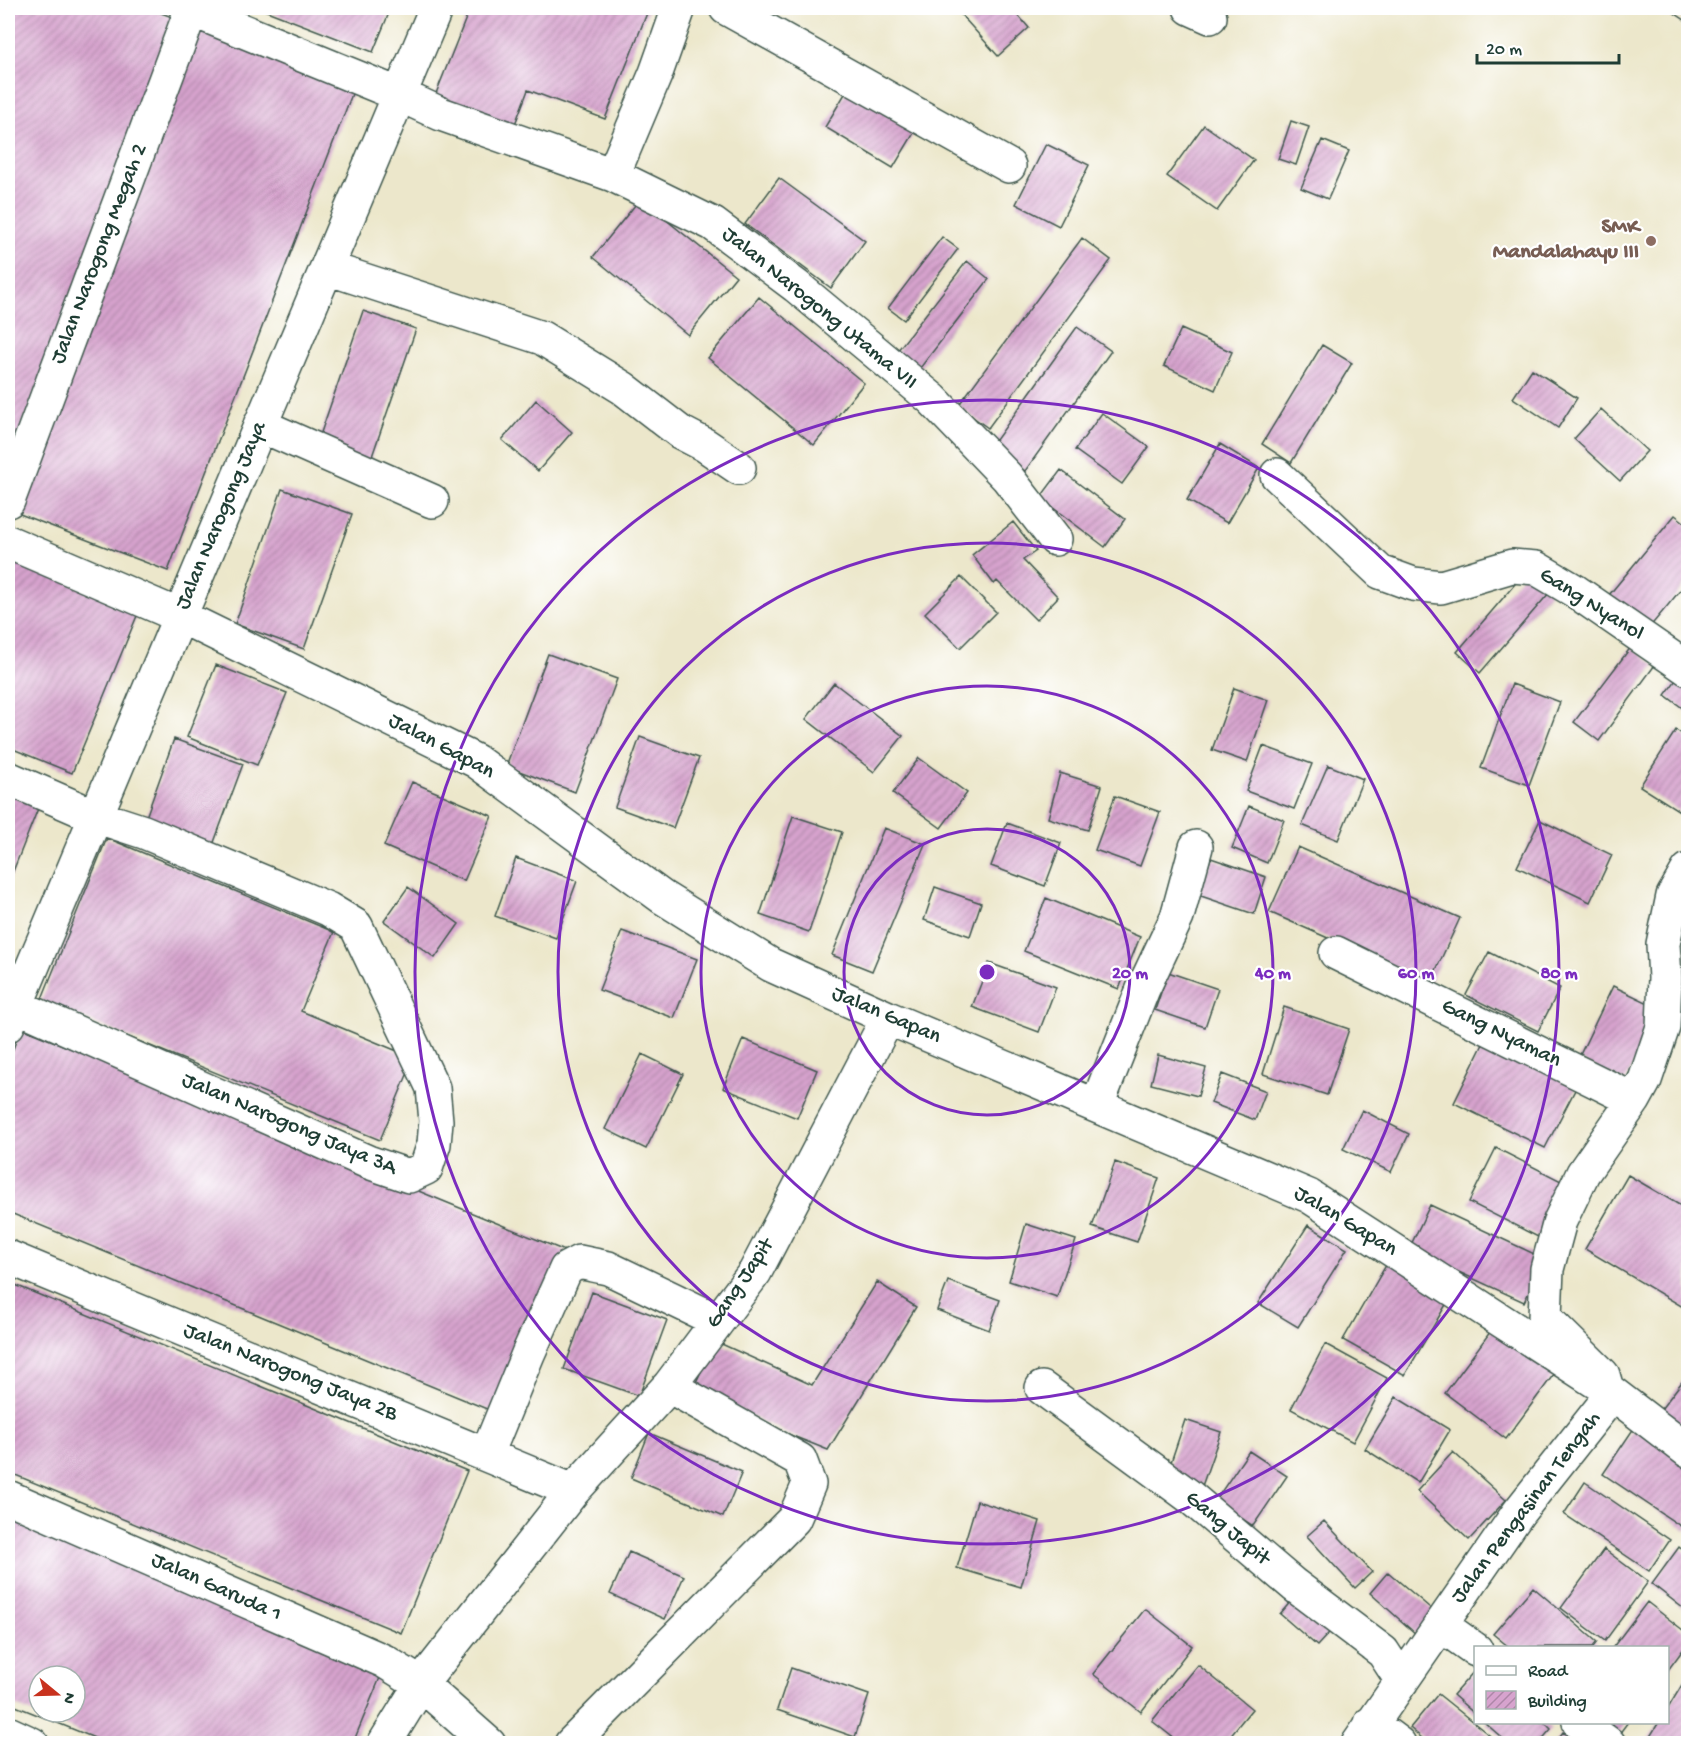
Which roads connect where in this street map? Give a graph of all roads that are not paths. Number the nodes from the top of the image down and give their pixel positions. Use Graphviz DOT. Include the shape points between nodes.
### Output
graph roads {
  1 [pos="190,8"];
  2 [pos="436,8"];
  3 [pos="726,8"];
  4 [pos="673,9"];
  5 [pos="400,95"];
  6 [pos="1009,166"];
  7 [pos="613,175"];
  8 [pos="327,268"];
  9 [pos="260,425"];
  10 [pos="739,468"];
  11 [pos="1277,475"];
  12 [pos="8,501"];
  13 [pos="432,501"];
  14 [pos="1055,539"];
  15 [pos="8,542"];
  16 [pos="180,616"];
  17 [pos="1689,669"];
  18 [pos="8,778"];
  19 [pos="95,816"];
  20 [pos="1196,848"];
  21 [pos="1689,870"];
  22 [pos="1336,953"];
  23 [pos="10,1010"];
  24 [pos="888,1018"];
  25 [pos="1634,1100"];
  26 [pos="1097,1105"];
  27 [pos="8,1257"];
  28 [pos="718,1321"];
  29 [pos="669,1386"];
  30 [pos="1042,1388"];
  31 [pos="1606,1389"];
  32 [pos="1689,1452"];
  33 [pos="487,1454"];
  34 [pos="573,1491"];
  35 [pos="8,1497"];
  36 [pos="1441,1625"];
  37 [pos="1474,1649"];
  38 [pos="1402,1681"];
  39 [pos="421,1684"];
  40 [pos="1582,1724"];
  41 [pos="8,1733"];
  42 [pos="1365,1733"];
  43 [pos="32,1743"];
  44 [pos="384,1743"];
  45 [pos="489,1743"];
  46 [pos="571,1743"];
  47 [pos="1399,1743"];
  48 [pos="1609,1743"];
  1 -- 5 [label="street, Jalan Narogong Utama VII"];
  1 -- 12 [label="street, Jalan Narogong Megah 2"];
  2 -- 5 [label="street, Jalan Narogong Jaya"];
  3 -- 6 [label="street"];
  4 -- 7 [label="street" via="656,73"];
  5 -- 7 [label="street, Jalan Narogong Utama VII" via="441,114"];
  5 -- 8 [label="street, Jalan Narogong Jaya"];
  7 -- 14 [label="street, Jalan Narogong Utama VII" via="713,224 805,293 933,399 1007,477"];
  8 -- 9 [label="street, Jalan Narogong Jaya"];
  8 -- 10 [label="street" via="542,338"];
  9 -- 13 [label="street"];
  9 -- 16 [label="street, Jalan Narogong Jaya"];
  11 -- 17 [label="street, Gang Nyanol" via="1380,572 1413,584 1441,587 1512,566 1536,568"];
  15 -- 16 [label="street, Jalan Gapan"];
  16 -- 19 [label="street, Jalan Narogong Jaya"];
  16 -- 24 [label="street, Jalan Gapan" via="476,761 662,897 761,959"];
  18 -- 19 [label="street, Jalan Narogong Jaya 3A"];
  19 -- 23 [label="street, Jalan Narogong Jaya"];
  19 -- 23 [label="street, Jalan Narogong Jaya 3A" via="144,832 328,909 356,926 433,1088 434,1144 426,1168 409,1176 368,1162"];
  20 -- 26 [label="street" via="1177,917 1143,989"];
  21 -- 25 [label="street, Jalan Pengasinan Tengah" via="1674,896 1663,944 1663,1027"];
  22 -- 25 [label="street, Gang Nyaman"];
  24 -- 26 [label="street, Jalan Gapan"];
  24 -- 28 [label="street, Gang Japit" via="755,1272"];
  25 -- 31 [label="street, Jalan Pengasinan Tengah" via="1583,1173 1560,1221 1547,1269 1545,1318 1603,1375"];
  26 -- 31 [label="street, Jalan Gapan" via="1310,1196"];
  27 -- 33 [label="street, Jalan Narogong Jaya 2B"];
  28 -- 29 [label="street, Gang Japit"];
  28 -- 33 [label="street" via="608,1268 579,1262 566,1269"];
  29 -- 34 [label="street, Gang Japit"];
  29 -- 46 [label="street" via="800,1460 809,1484 794,1519"];
  30 -- 38 [label="street, Gang Japit" via="1189,1496 1294,1585 1383,1652"];
  31 -- 32 [label="street, Jalan Gapan"];
  31 -- 36 [label="street, Jalan Pengasinan Tengah" via="1603,1406 1519,1512"];
  33 -- 34 [label="street, Jalan Narogong Jaya 2B"];
  34 -- 39 [label="street, Gang Japit"];
  35 -- 39 [label="street, Jalan Garuda 1" via="384,1661"];
  36 -- 37 [label="street"];
  36 -- 38 [label="street, Jalan Pengasinan Tengah"];
  38 -- 42 [label="street, Jalan Pengasinan Tengah"];
  39 -- 44 [label="street, Gang Japit"];
  39 -- 45 [label="street, Jalan Garuda 1"];
  40 -- 48 [label="street"];
  41 -- 43 [label="street"];
  42 -- 47 [label="street"];
}
